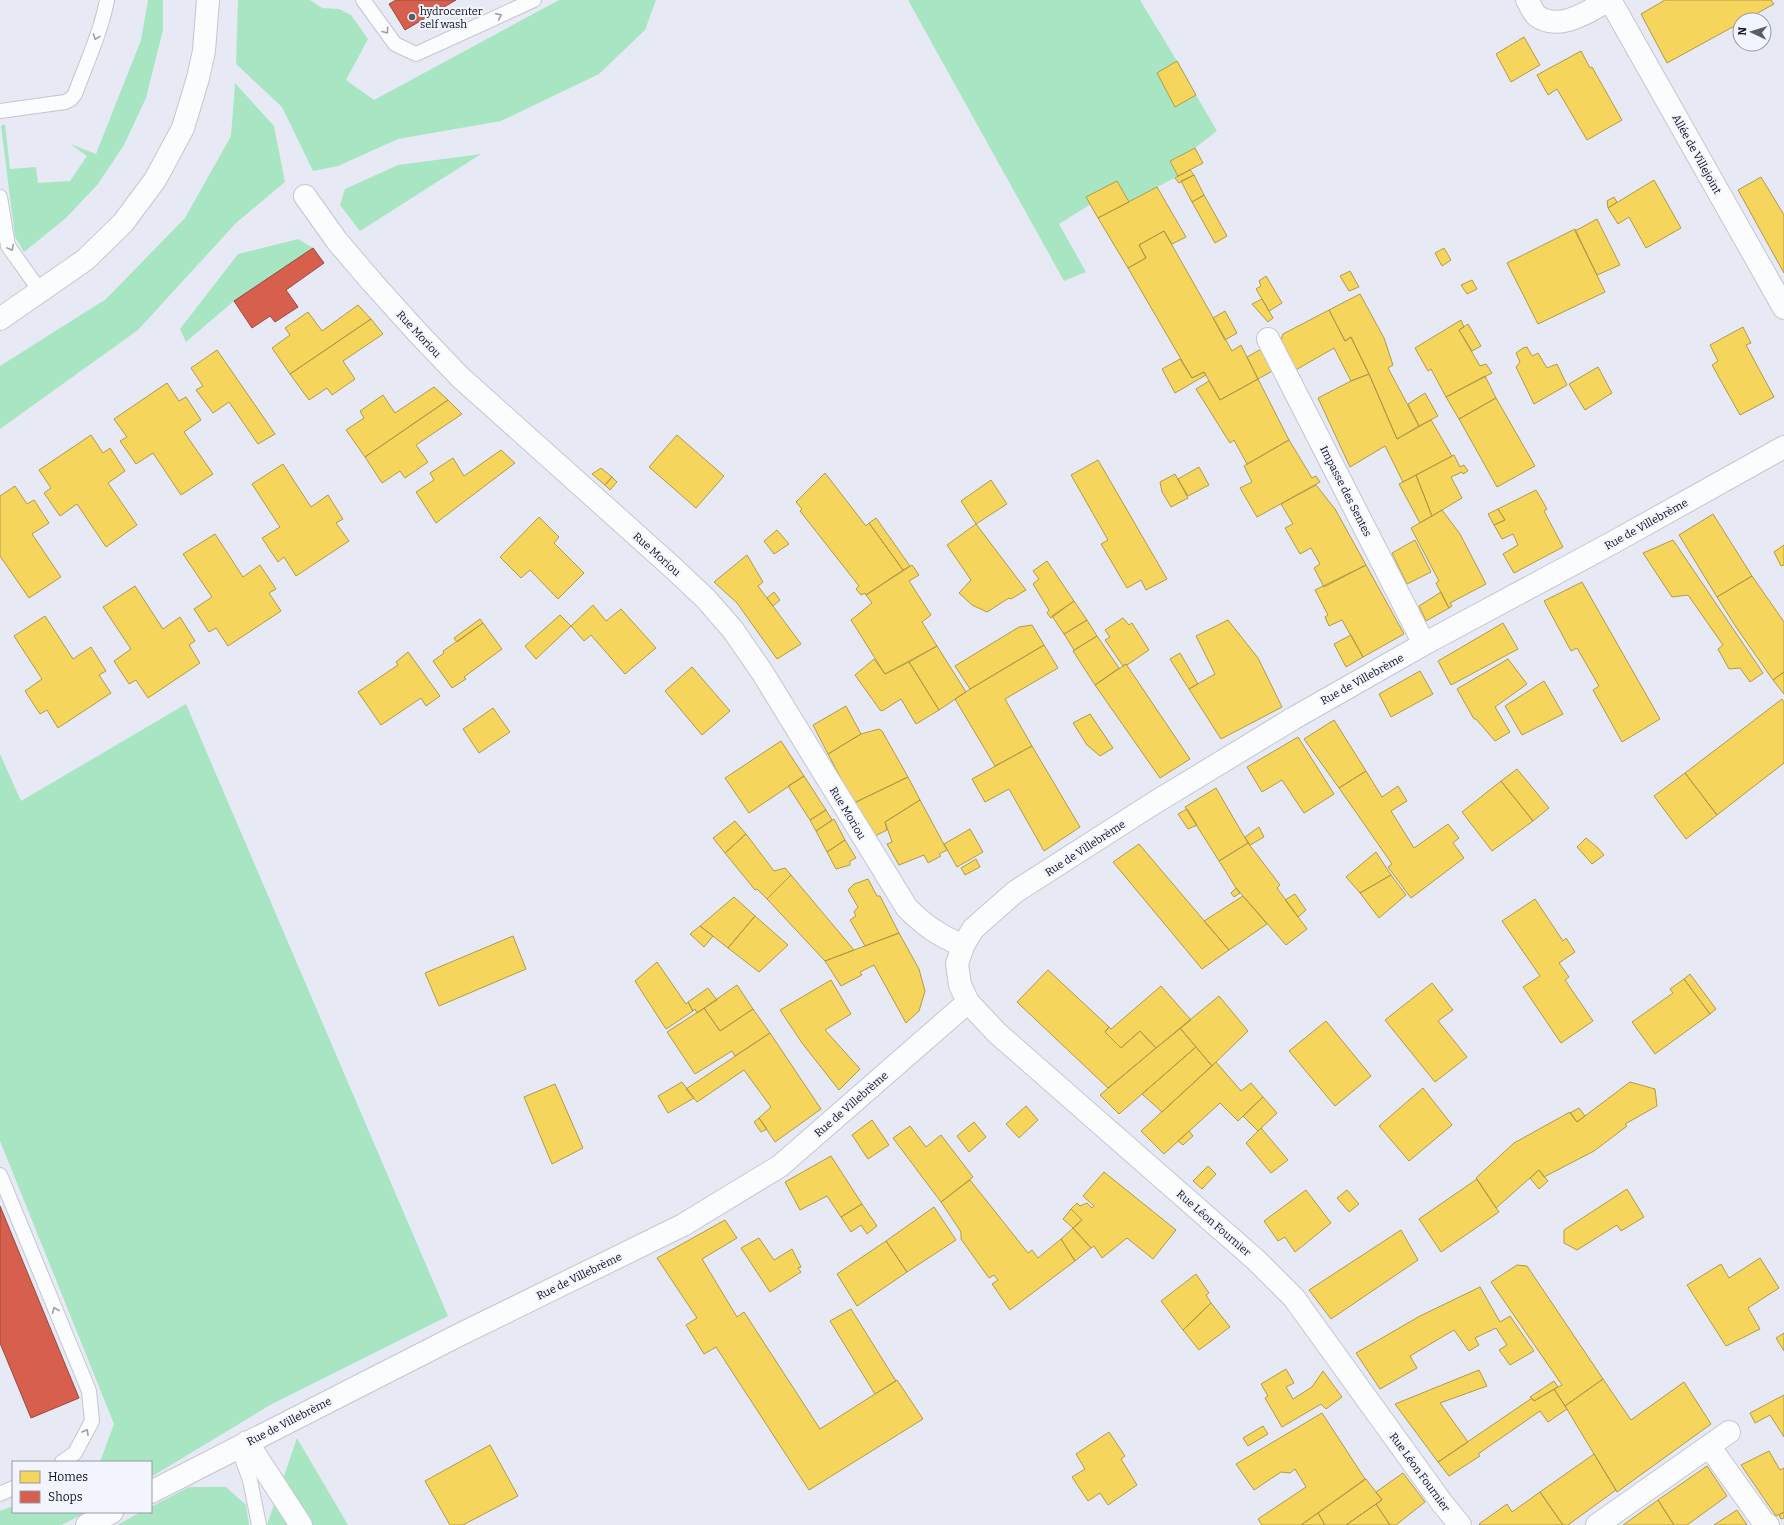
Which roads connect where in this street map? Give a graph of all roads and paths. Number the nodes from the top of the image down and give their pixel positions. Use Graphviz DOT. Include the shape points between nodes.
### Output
graph roads {
  1 [pos="108,0"];
  2 [pos="208,0"];
  3 [pos="363,0"];
  4 [pos="534,0"];
  5 [pos="1527,0"];
  6 [pos="1610,0"];
  7 [pos="0,111"];
  8 [pos="305,196"];
  9 [pos="0,197"];
  10 [pos="41,292"];
  11 [pos="1784,308"];
  12 [pos="0,319"];
  13 [pos="1268,339"];
  14 [pos="1784,447"];
  15 [pos="1424,644"];
  16 [pos="963,946"];
  17 [pos="968,1002"];
  18 [pos="0,1175"];
  19 [pos="1730,1432"];
  20 [pos="243,1444"];
  21 [pos="1708,1446"];
  22 [pos="63,1461"];
  23 [pos="12,1488"];
  24 [pos="152,1491"];
  25 [pos="0,1494"];
  26 [pos="110,1513"];
  27 [pos="87,1525"];
  28 [pos="259,1525"];
  29 [pos="301,1525"];
  30 [pos="1460,1525"];
  31 [pos="1597,1525"];
  32 [pos="1768,1525"];
  1 -- 7 [label="lane, one-way" via="71,99"];
  2 -- 10 [label="street" via="204,51 198,78 183,128 155,180 123,224 85,260"];
  3 -- 4 [label="lane, one-way" via="395,44 416,54"];
  5 -- 6 [label="street, Allée de Villejoint" via="1537,16 1552,21 1575,18"];
  6 -- 11 [label="street, Allée de Villejoint"];
  8 -- 16 [label="street, Rue Moriou" via="337,241 372,282 460,377 706,599 733,630 762,672 907,908 924,925"];
  9 -- 10 [label="lane, one-way" via="8,246"];
  10 -- 12 [label="street"];
  13 -- 15 [label="street, Impasse des Sentes"];
  14 -- 15 [label="street, Rue de Villebrème"];
  15 -- 16 [label="street, Rue de Villebrème" via="1294,718 1015,892 973,929"];
  16 -- 17 [label="street, Rue Léon Fournier" via="957,964 960,985"];
  17 -- 20 [label="street, Rue de Villebrème" via="780,1166 767,1174 683,1225"];
  17 -- 30 [label="street, Rue Léon Fournier" via="997,1033 1256,1260 1294,1298 1437,1497"];
  22 -- 18 [label="lane, one-way" via="74,1453 92,1421 88,1391"];
  19 -- 21 [label="street"];
  20 -- 24 [label="street, Rue de Villebrème"];
  20 -- 28 [label="lane"];
  20 -- 29 [label="street"];
  21 -- 31 [label="street"];
  21 -- 32 [label="street"];
  23 -- 25 [label="lane"];
  26 -- 27 [label="street"];
}
